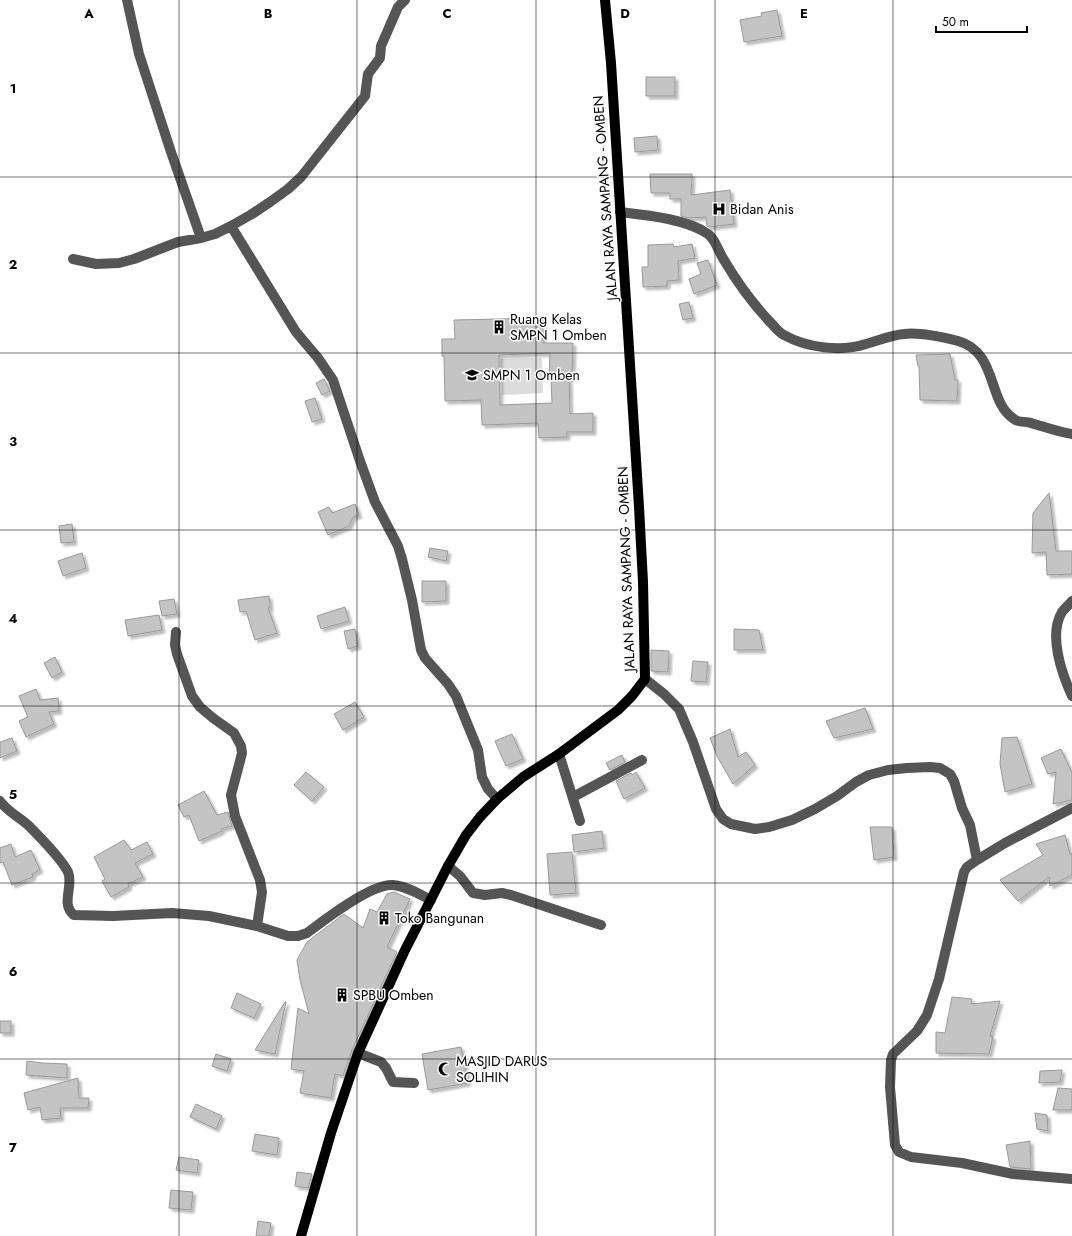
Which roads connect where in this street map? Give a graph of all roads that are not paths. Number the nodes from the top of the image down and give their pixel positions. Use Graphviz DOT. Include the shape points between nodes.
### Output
graph roads {
  1 [pos="127,0"];
  2 [pos="405,0"];
  3 [pos="605,0"];
  4 [pos="620,212"];
  5 [pos="231,226"];
  6 [pos="201,238"];
  7 [pos="73,259"];
  8 [pos="1072,434"];
  9 [pos="1072,600"];
  10 [pos="176,632"];
  11 [pos="645,679"];
  12 [pos="1072,696"];
  13 [pos="560,754"];
  14 [pos="642,760"];
  15 [pos="573,797"];
  16 [pos="497,799"];
  17 [pos="0,801"];
  18 [pos="1072,808"];
  19 [pos="580,821"];
  20 [pos="976,860"];
  21 [pos="448,866"];
  22 [pos="431,900"];
  23 [pos="256,926"];
  24 [pos="601,926"];
  25 [pos="358,1052"];
  26 [pos="414,1083"];
  27 [pos="1072,1179"];
  28 [pos="301,1236"];
  1 -- 6 [label="street" via="139,54"];
  2 -- 5 [label="street" via="398,7 381,46 380,58 368,74 365,96 301,177 270,202"];
  3 -- 4 [label="main road, JALAN RAYA SAMPANG - OMBEN"];
  4 -- 8 [label="street" via="657,217 690,226 708,235 741,288 781,334 790,339 832,348 864,345 904,334 960,342 975,350 983,360 1001,406 1015,420"];
  4 -- 11 [label="main road, JALAN RAYA SAMPANG - OMBEN" via="639,507"];
  5 -- 6 [label="street"];
  5 -- 16 [label="street" via="296,332 333,380 375,502 398,546 412,600 421,650 456,696 478,750 482,777"];
  6 -- 7 [label="street" via="178,242 119,263 96,264"];
  9 -- 12 [label="street" via="1062,612 1057,624 1057,651"];
  10 -- 23 [label="street" via="177,654 192,696 212,718 234,733 241,746 242,753 231,795 235,816 260,880 262,892"];
  11 -- 13 [label="main road, JALAN RAYA SAMPANG - OMBEN" via="618,710"];
  11 -- 20 [label="street" via="679,709 716,809 723,819 731,824 755,829 769,828 815,809 869,775 907,768 940,768 950,774 954,781 970,825"];
  13 -- 15 [label="street"];
  13 -- 16 [label="main road, JALAN RAYA SAMPANG - OMBEN" via="523,777"];
  14 -- 15 [label="street"];
  15 -- 19 [label="street"];
  16 -- 21 [label="main road, JALAN RAYA SAMPANG - OMBEN" via="466,835"];
  17 -- 23 [label="street" via="32,830 67,871 71,882 68,906 74,915 172,913 209,916"];
  18 -- 20 [label="street"];
  20 -- 27 [label="street" via="964,872 939,979 927,1015 917,1031 893,1054 891,1060 890,1087 895,1144 899,1152 911,1157 962,1163 1013,1174"];
  21 -- 22 [label="main road, JALAN RAYA SAMPANG - OMBEN"];
  21 -- 24 [label="street" via="474,893 511,895"];
  22 -- 23 [label="street" via="401,886 385,885 351,902 307,933 298,936 288,936"];
  22 -- 25 [label="main road, JALAN RAYA SAMPANG - OMBEN"];
  25 -- 26 [label="street" via="381,1062 393,1082"];
  25 -- 28 [label="main road, JALAN RAYA SAMPANG - OMBEN"];
}
